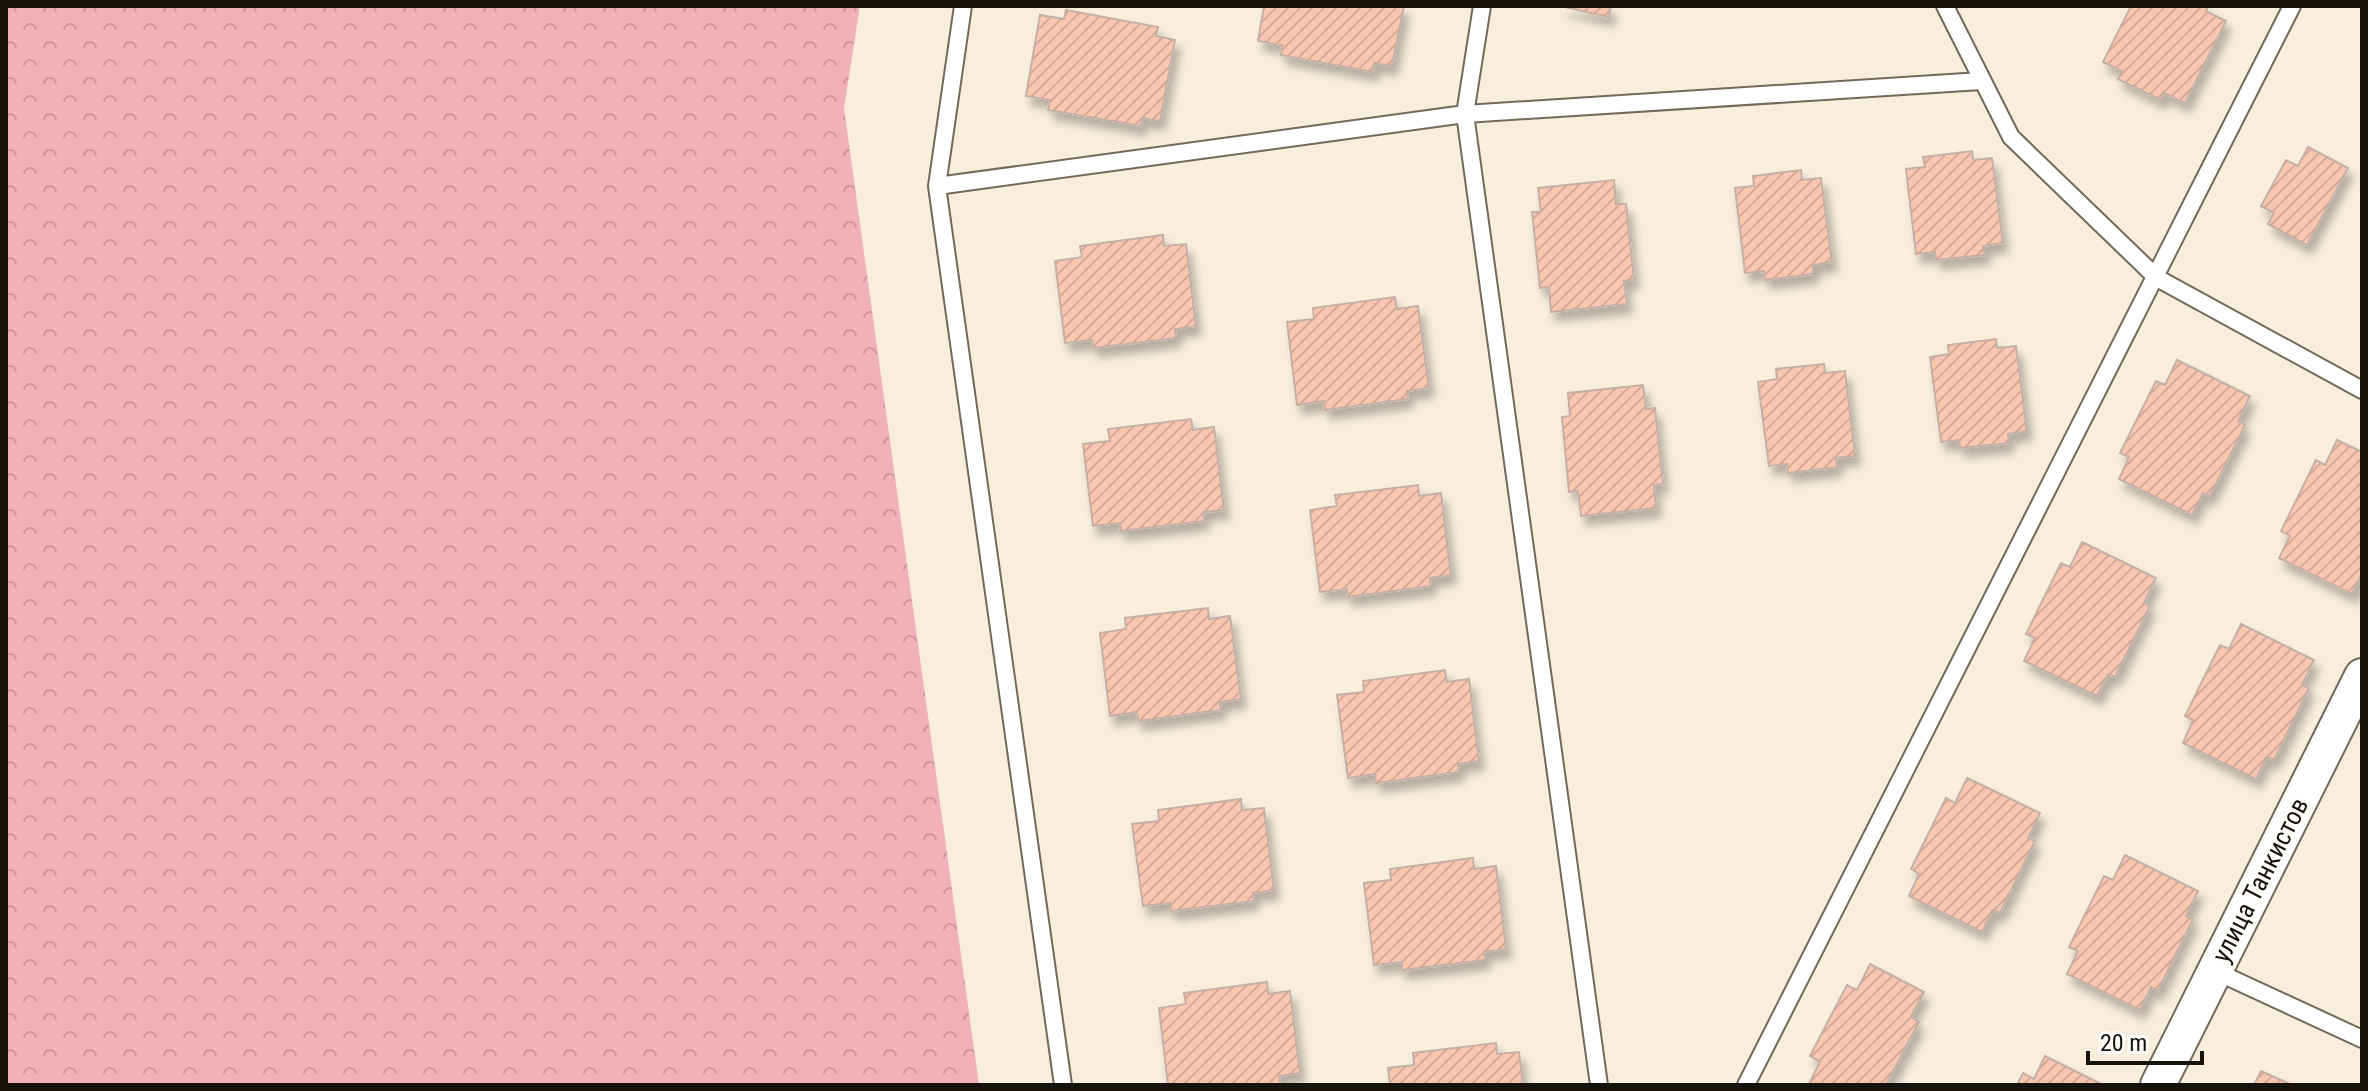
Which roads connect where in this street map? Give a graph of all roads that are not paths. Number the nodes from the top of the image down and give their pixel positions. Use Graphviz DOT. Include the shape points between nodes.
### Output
graph roads {
  1 [pos="963,6"];
  2 [pos="1482,6"];
  3 [pos="1945,6"];
  4 [pos="2292,6"];
  5 [pos="1981,81"];
  6 [pos="1465,114"];
  7 [pos="937,186"];
  8 [pos="2157,278"];
  9 [pos="2362,390"];
  10 [pos="2358,692"];
  11 [pos="2215,971"];
  12 [pos="2362,1039"];
  13 [pos="1063,1085"];
  14 [pos="1599,1085"];
  15 [pos="1746,1085"];
  16 [pos="2158,1085"];
  1 -- 7 [label="lane"];
  2 -- 6 [label="lane"];
  3 -- 5 [label="lane"];
  4 -- 8 [label="lane"];
  5 -- 6 [label="lane"];
  5 -- 8 [label="lane" via="2011,137"];
  6 -- 7 [label="lane"];
  6 -- 14 [label="lane"];
  7 -- 13 [label="lane"];
  8 -- 9 [label="lane"];
  8 -- 15 [label="lane"];
  10 -- 11 [label="street, улица Танкистов"];
  11 -- 12 [label="lane"];
  11 -- 16 [label="street, улица Танкистов"];
}
